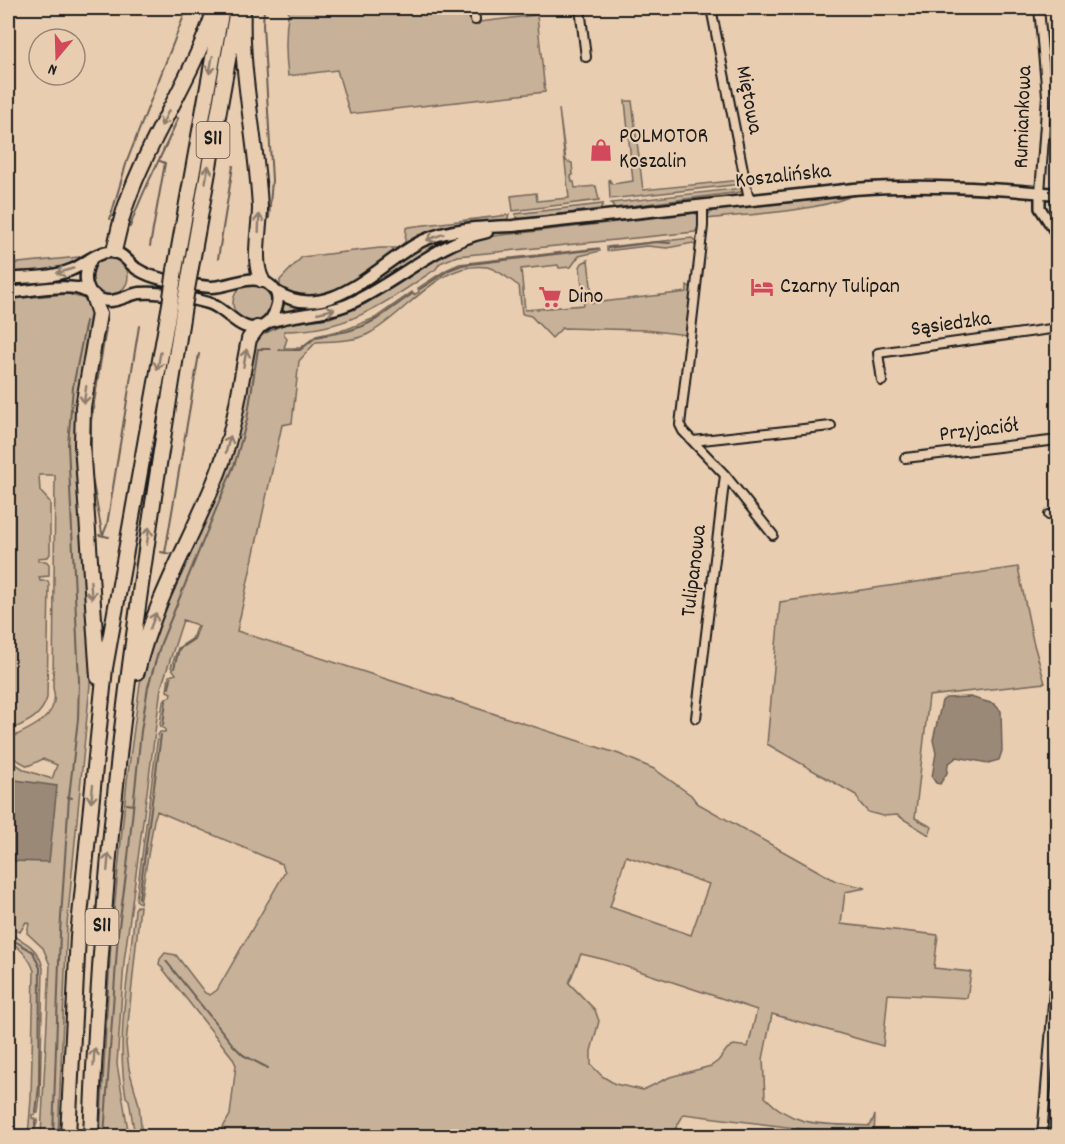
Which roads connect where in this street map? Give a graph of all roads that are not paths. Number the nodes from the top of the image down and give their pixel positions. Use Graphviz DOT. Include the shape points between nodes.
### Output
graph roads {
  1 [pos="215,8"];
  2 [pos="222,8"];
  3 [pos="237,8"];
  4 [pos="243,8"];
  5 [pos="474,8"];
  6 [pos="580,8"];
  7 [pos="711,8"];
  8 [pos="1039,8"];
  9 [pos="475,20"];
  10 [pos="586,57"];
  11 [pos="1040,193"];
  12 [pos="1058,194"];
  13 [pos="749,201"];
  14 [pos="703,205"];
  15 [pos="513,226"];
  16 [pos="1058,236"];
  17 [pos="114,251"];
  18 [pos="91,259"];
  19 [pos="8,279"];
  20 [pos="262,280"];
  21 [pos="275,291"];
  22 [pos="8,293"];
  23 [pos="92,295"];
  24 [pos="263,325"];
  25 [pos="1058,328"];
  26 [pos="882,381"];
  27 [pos="831,426"];
  28 [pos="1058,440"];
  29 [pos="693,441"];
  30 [pos="905,458"];
  31 [pos="725,475"];
  32 [pos="772,535"];
  33 [pos="696,718"];
  34 [pos="98,736"];
  35 [pos="121,738"];
  36 [pos="1058,943"];
  37 [pos="1056,977"];
  38 [pos="68,1137"];
  39 [pos="91,1137"];
  40 [pos="1042,1137"];
  1 -- 17 [label="highway, one-way" via="130,194"];
  2 -- 34 [label="highway, S11, one-way, bridge" via="108,650"];
  35 -- 3 [label="highway, S11, one-way, bridge" via="184,306"];
  20 -- 4 [label="highway, one-way" via="257,265 259,193 243,54"];
  5 -- 9 [label="street"];
  6 -- 10 [label="street"];
  7 -- 13 [label="street, Miętowa"];
  8 -- 11 [label="street, Rumiankowa" via="1047,96"];
  11 -- 12 [label="main road, Koszalińska"];
  11 -- 13 [label="main road, Koszalińska" via="902,186"];
  11 -- 16 [label="street" via="1040,208"];
  13 -- 14 [label="main road, Koszalińska"];
  14 -- 15 [label="main road, Koszalińska"];
  14 -- 29 [label="street" via="680,425"];
  15 -- 21 [label="main road, Koszalińska, one-way" via="463,228 435,236 337,295 297,300"];
  24 -- 15 [label="main road, Koszalińska, one-way" via="283,317 329,311 349,304 454,242"];
  17 -- 18 [label="main road"];
  17 -- 20 [label="main road" via="145,274 163,279 213,287"];
  18 -- 19 [label="main road, one-way" via="69,271"];
  18 -- 23 [label="main road" via="85,277"];
  20 -- 21 [label="main road"];
  21 -- 24 [label="main road" via="277,305"];
  22 -- 23 [label="main road" via="66,287"];
  23 -- 24 [label="main road" via="111,301 138,293 155,293 202,301 224,310 242,326"];
  23 -- 34 [label="highway, one-way" via="99,314 83,407 82,444 97,660"];
  35 -- 24 [label="highway, one-way" via="146,640 224,457 249,339"];
  25 -- 26 [label="street, Sąsiedzka" via="878,353"];
  27 -- 29 [label="street"];
  28 -- 30 [label="street, Przyjaciół"];
  29 -- 31 [label="street"];
  31 -- 32 [label="street"];
  31 -- 33 [label="street, Tulipanowa"];
  34 -- 38 [label="highway, S11, one-way" via="77,947"];
  39 -- 35 [label="highway, S11, one-way" via="98,984"];
  36 -- 37 [label="street"];
  37 -- 40 [label="street"];
}
